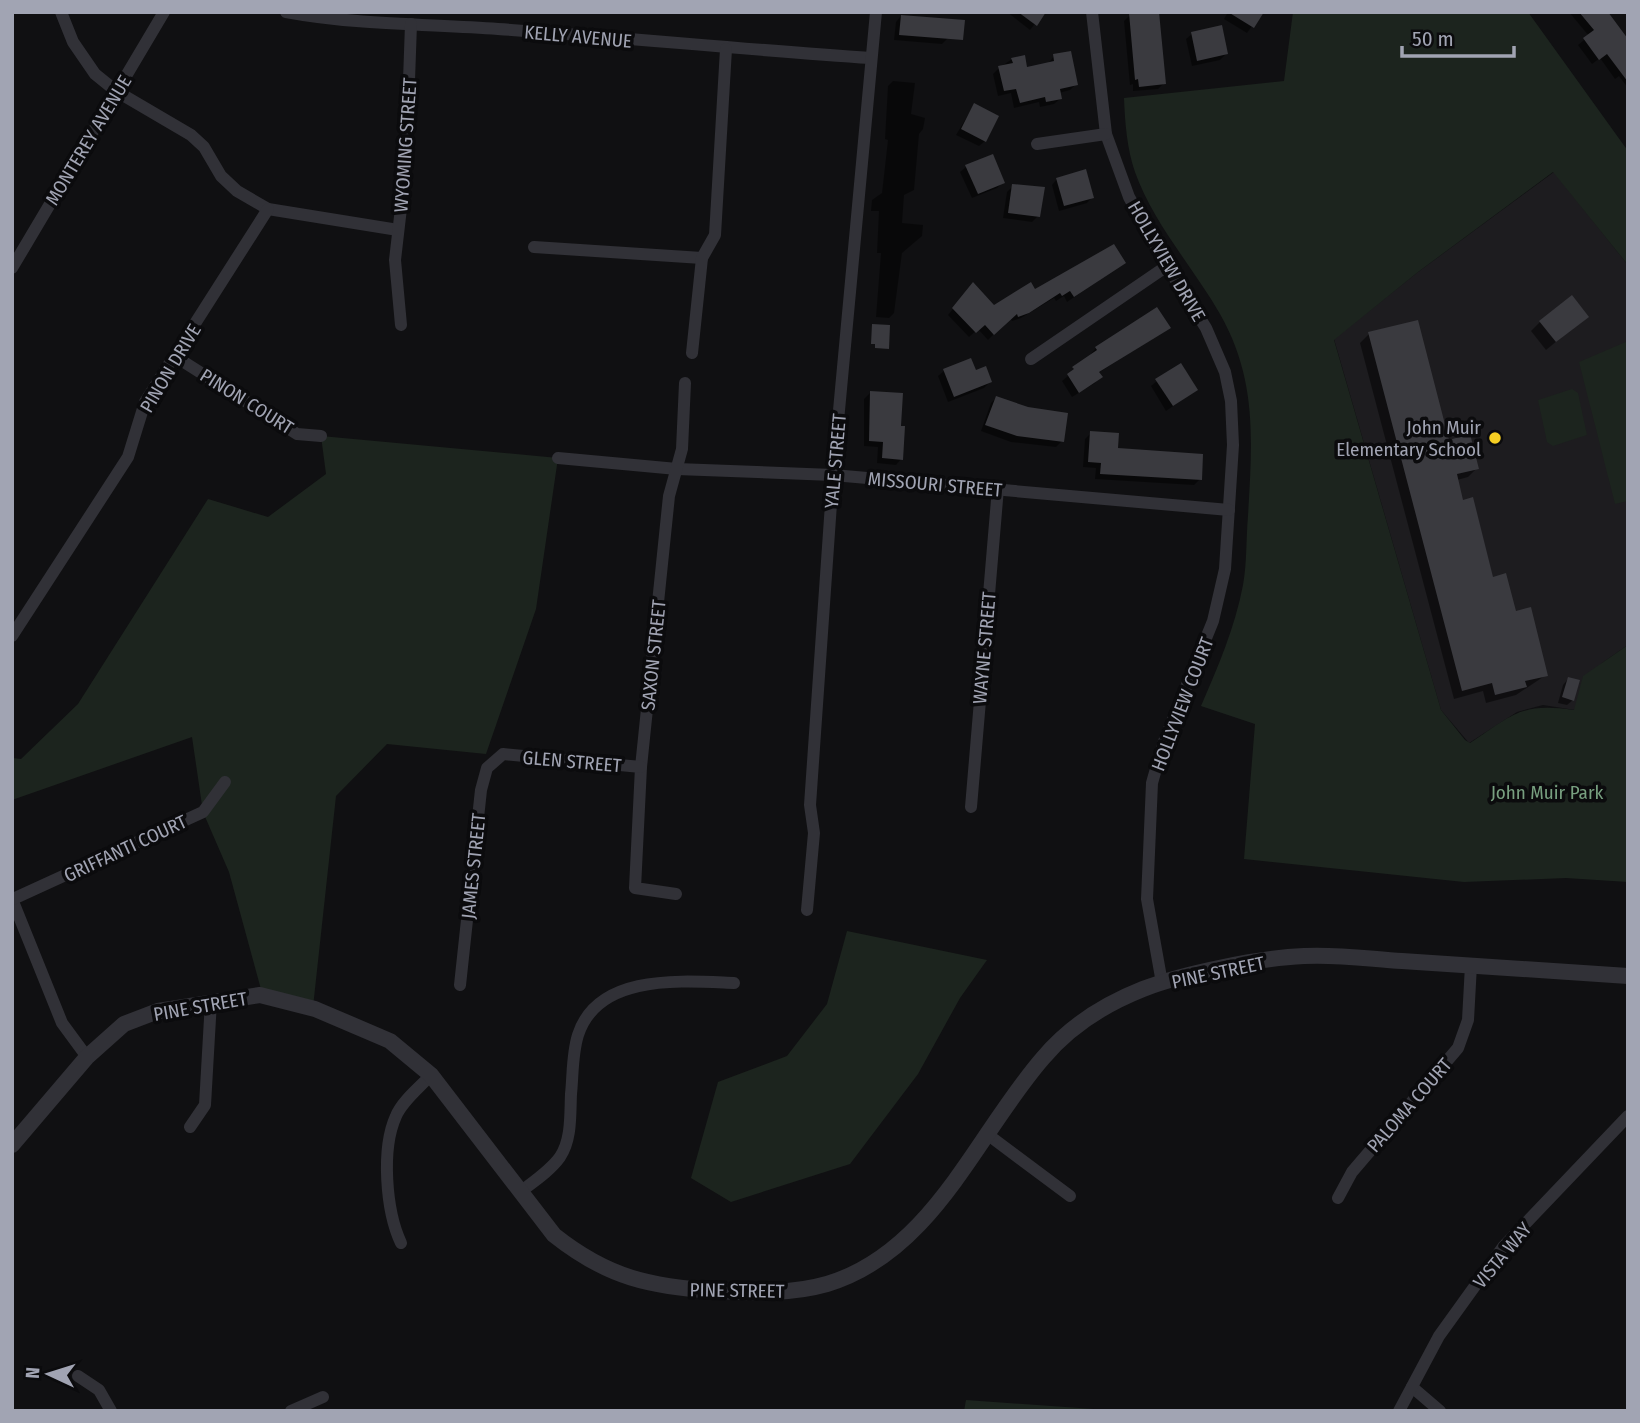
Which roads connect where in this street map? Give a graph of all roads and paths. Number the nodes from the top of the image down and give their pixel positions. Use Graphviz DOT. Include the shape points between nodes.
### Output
graph roads {
  1 [pos="61,12"];
  2 [pos="164,12"];
  3 [pos="286,12"];
  4 [pos="876,12"];
  5 [pos="1092,12"];
  6 [pos="411,24"];
  7 [pos="726,49"];
  8 [pos="871,58"];
  9 [pos="116,91"];
  10 [pos="1106,134"];
  11 [pos="1037,144"];
  12 [pos="268,209"];
  13 [pos="398,230"];
  14 [pos="534,247"];
  15 [pos="702,258"];
  16 [pos="1167,266"];
  17 [pos="12,268"];
  18 [pos="401,325"];
  19 [pos="692,354"];
  20 [pos="176,357"];
  21 [pos="1031,359"];
  22 [pos="685,383"];
  23 [pos="321,436"];
  24 [pos="558,458"];
  25 [pos="677,469"];
  26 [pos="833,475"];
  27 [pos="998,488"];
  28 [pos="1229,510"];
  29 [pos="12,636"];
  30 [pos="503,754"];
  31 [pos="641,767"];
  32 [pos="225,782"];
  33 [pos="971,807"];
  34 [pos="676,894"];
  35 [pos="12,899"];
  36 [pos="807,910"];
  37 [pos="1471,965"];
  38 [pos="1628,976"];
  39 [pos="734,983"];
  40 [pos="1162,983"];
  41 [pos="460,985"];
  42 [pos="211,1001"];
  43 [pos="87,1057"];
  44 [pos="430,1075"];
  45 [pos="1628,1116"];
  46 [pos="190,1127"];
  47 [pos="986,1134"];
  48 [pos="12,1145"];
  49 [pos="520,1192"];
  50 [pos="1070,1196"];
  51 [pos="1338,1198"];
  52 [pos="401,1243"];
  53 [pos="78,1376"];
  54 [pos="1412,1387"];
  55 [pos="323,1397"];
  56 [pos="111,1411"];
  57 [pos="291,1411"];
  58 [pos="1399,1411"];
  59 [pos="1440,1411"];
  1 -- 9 [label="street, WYOMING STREET" via="73,42 95,74"];
  2 -- 9 [label="street, MONTEREY AVENUE"];
  3 -- 6 [label="street, KELLY AVENUE"];
  4 -- 8 [label="street, YALE STREET"];
  5 -- 10 [label="street, HOLLYVIEW DRIVE"];
  6 -- 7 [label="street, KELLY AVENUE"];
  6 -- 13 [label="street, WYOMING STREET" via="407,165"];
  7 -- 8 [label="street, KELLY AVENUE"];
  7 -- 15 [label="street" via="715,235"];
  8 -- 26 [label="street, YALE STREET"];
  9 -- 12 [label="street, WYOMING STREET" via="191,135 229,183"];
  9 -- 17 [label="street, MONTEREY AVENUE"];
  10 -- 11 [label="street"];
  10 -- 16 [label="street, HOLLYVIEW DRIVE" via="1129,197"];
  12 -- 13 [label="street, WYOMING STREET"];
  12 -- 20 [label="street, PINON DRIVE"];
  13 -- 18 [label="street" via="395,260"];
  14 -- 15 [label="street"];
  15 -- 19 [label="street"];
  16 -- 21 [label="street"];
  16 -- 28 [label="street, HOLLYVIEW DRIVE" via="1206,328 1225,372 1233,445"];
  20 -- 23 [label="street, PINON COURT" via="298,434"];
  20 -- 29 [label="street, PINON DRIVE" via="145,402 128,457"];
  22 -- 25 [label="street, SAXON STREET"];
  24 -- 25 [label="street, MISSOURI STREET"];
  25 -- 26 [label="street, MISSOURI STREET"];
  25 -- 31 [label="street, SAXON STREET" via="669,496"];
  26 -- 27 [label="street, MISSOURI STREET"];
  26 -- 36 [label="street, YALE STREET"];
  27 -- 28 [label="street, MISSOURI STREET"];
  27 -- 33 [label="street, WAYNE STREET"];
  28 -- 40 [label="street, HOLLYVIEW COURT" via="1226,569 1213,621 1152,782 1147,900"];
  30 -- 31 [label="street, GLEN STREET"];
  30 -- 41 [label="street, JAMES STREET" via="488,768 481,790"];
  31 -- 34 [label="street, SAXON STREET" via="635,888"];
  32 -- 35 [label="street, GRIFFANTI COURT" via="204,812"];
  35 -- 43 [label="street" via="62,1023"];
  37 -- 38 [label="street, PINE STREET"];
  37 -- 40 [label="street, PINE STREET" via="1304,956"];
  37 -- 51 [label="street, PALOMA COURT" via="1468,1020 1458,1048 1352,1172"];
  39 -- 49 [label="street" via="650,984 613,993 598,1006 586,1018 575,1046 567,1143 560,1157"];
  40 -- 47 [label="street, PINE STREET" via="1112,1003 1062,1038"];
  42 -- 43 [label="street, PINE STREET" via="158,1011 124,1024"];
  42 -- 44 [label="street, PINE STREET" via="260,995 314,1009 390,1041"];
  42 -- 46 [label="street" via="205,1105"];
  43 -- 48 [label="street, PINE STREET"];
  44 -- 49 [label="street, PINE STREET"];
  44 -- 52 [label="street" via="396,1114 391,1132 387,1199"];
  45 -- 54 [label="street, VISTA WAY" via="1503,1247 1438,1336"];
  47 -- 49 [label="street, PINE STREET" via="918,1226 890,1252 828,1284 794,1291 732,1292 636,1281 579,1255 554,1235"];
  47 -- 50 [label="street"];
  53 -- 56 [label="street" via="99,1390"];
  54 -- 58 [label="street, VISTA WAY"];
  54 -- 59 [label="street"];
  55 -- 57 [label="street"];
}
